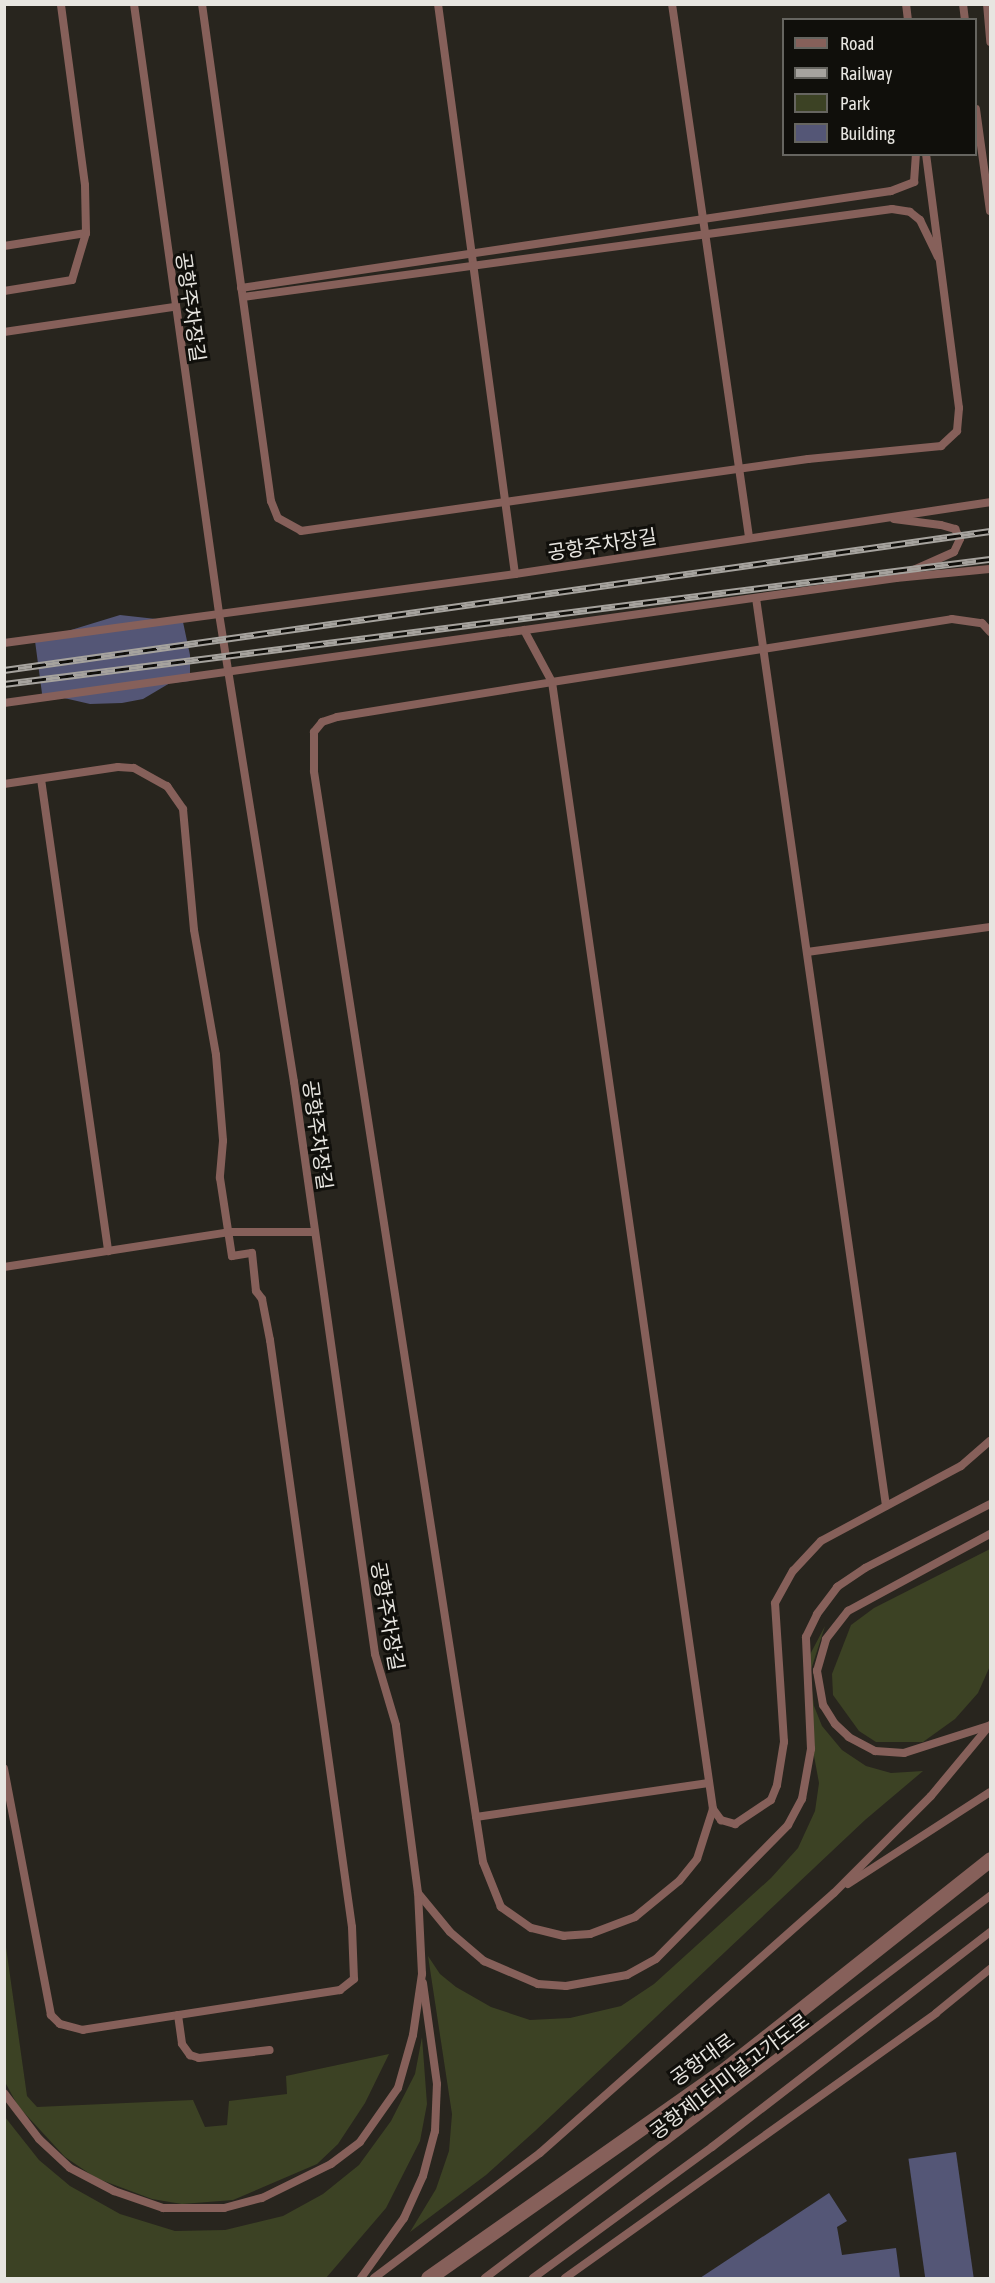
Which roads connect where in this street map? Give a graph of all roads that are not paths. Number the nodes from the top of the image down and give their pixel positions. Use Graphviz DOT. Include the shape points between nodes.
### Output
graph roads {
  1 [pos="61,4"];
  2 [pos="134,4"];
  3 [pos="202,4"];
  4 [pos="438,4"];
  5 [pos="672,4"];
  6 [pos="987,4"];
  7 [pos="990,42"];
  8 [pos="977,123"];
  9 [pos="916,156"];
  10 [pos="926,156"];
  11 [pos="990,211"];
  12 [pos="703,219"];
  13 [pos="86,233"];
  14 [pos="705,234"];
  15 [pos="4,246"];
  16 [pos="472,253"];
  17 [pos="941,264"];
  18 [pos="474,266"];
  19 [pos="241,288"];
  20 [pos="4,291"];
  21 [pos="243,297"];
  22 [pos="174,307"];
  23 [pos="4,332"];
  24 [pos="739,471"];
  25 [pos="505,502"];
  26 [pos="990,502"];
  27 [pos="889,518"];
  28 [pos="749,537"];
  29 [pos="990,569"];
  30 [pos="515,574"];
  31 [pos="896,578"];
  32 [pos="756,598"];
  33 [pos="219,613"];
  34 [pos="524,630"];
  35 [pos="990,632"];
  36 [pos="4,643"];
  37 [pos="763,649"];
  38 [pos="228,672"];
  39 [pos="552,682"];
  40 [pos="4,703"];
  41 [pos="41,779"];
  42 [pos="4,784"];
  43 [pos="990,927"];
  44 [pos="807,952"];
  45 [pos="229,1232"];
  46 [pos="315,1232"];
  47 [pos="108,1251"];
  48 [pos="4,1268"];
  49 [pos="990,1442"];
  50 [pos="990,1504"];
  51 [pos="886,1506"];
  52 [pos="990,1534"];
  53 [pos="990,1725"];
  54 [pos="4,1768"];
  55 [pos="709,1783"];
  56 [pos="990,1792"];
  57 [pos="713,1809"];
  58 [pos="476,1817"];
  59 [pos="990,1859"];
  60 [pos="418,1893"];
  61 [pos="834,1893"];
  62 [pos="990,1896"];
  63 [pos="990,1932"];
  64 [pos="990,1968"];
  65 [pos="422,1974"];
  66 [pos="178,2015"];
  67 [pos="270,2050"];
  68 [pos="4,2093"];
  69 [pos="361,2278"];
  70 [pos="374,2278"];
  71 [pos="428,2278"];
  72 [pos="485,2278"];
  73 [pos="533,2278"];
  74 [pos="565,2278"];
  1 -- 13 [label="lane" via="85,185"];
  2 -- 22 [label="lane, 공항주차장길"];
  3 -- 19 [label="lane"];
  4 -- 16 [label="lane"];
  5 -- 12 [label="lane"];
  6 -- 7 [label="lane"];
  8 -- 11 [label="lane"];
  9 -- 12 [label="lane" via="917,176 908,185"];
  10 -- 17 [label="lane"];
  12 -- 14 [label="lane"];
  12 -- 16 [label="lane"];
  13 -- 15 [label="lane"];
  13 -- 20 [label="lane" via="72,280"];
  14 -- 17 [label="lane" via="891,209 910,212 920,220"];
  14 -- 18 [label="lane"];
  14 -- 24 [label="lane"];
  16 -- 18 [label="lane"];
  16 -- 19 [label="lane"];
  17 -- 24 [label="lane" via="959,408 957,431 941,446 808,459"];
  18 -- 21 [label="lane"];
  18 -- 25 [label="lane"];
  19 -- 21 [label="lane"];
  21 -- 25 [label="lane" via="271,501 278,518 288,526 301,531"];
  22 -- 23 [label="lane"];
  22 -- 33 [label="lane, 공항주차장길"];
  24 -- 25 [label="lane"];
  24 -- 28 [label="lane"];
  25 -- 30 [label="lane"];
  26 -- 27 [label="lane, 공항주차장길"];
  27 -- 28 [label="lane, 공항주차장길"];
  27 -- 31 [label="lane" via="955,529 960,539 954,552"];
  28 -- 30 [label="lane, 공항주차장길"];
  29 -- 31 [label="lane"];
  30 -- 33 [label="lane, 공항주차장길"];
  31 -- 32 [label="lane"];
  32 -- 34 [label="lane"];
  32 -- 37 [label="lane"];
  33 -- 36 [label="lane, 공항주차장길"];
  33 -- 38 [label="lane, 공항주차장길"];
  34 -- 38 [label="lane"];
  34 -- 39 [label="lane"];
  35 -- 37 [label="lane" via="982,623 952,618"];
  37 -- 39 [label="lane"];
  37 -- 44 [label="lane"];
  38 -- 40 [label="lane"];
  38 -- 46 [label="lane, 공항주차장길"];
  39 -- 55 [label="lane"];
  39 -- 58 [label="lane" via="336,717 322,722 314,732 312,748"];
  41 -- 42 [label="lane"];
  41 -- 45 [label="lane" via="134,768 167,786 183,809 194,930 216,1055 223,1141 220,1178"];
  41 -- 47 [label="lane"];
  43 -- 44 [label="lane"];
  44 -- 51 [label="lane"];
  45 -- 46 [label="lane"];
  45 -- 47 [label="lane"];
  45 -- 66 [label="lane" via="232,1256 252,1253 256,1291 270,1340 357,1971 354,1979 340,1990"];
  46 -- 60 [label="lane, 공항주차장길" via="375,1654 396,1725"];
  47 -- 48 [label="lane"];
  49 -- 51 [label="lane" via="961,1466"];
  50 -- 60 [label="lane" via="865,1568 837,1587 817,1614 806,1637 811,1749 801,1799 788,1825 656,1959 627,1976 566,1986 538,1984 484,1961 450,1932"];
  51 -- 57 [label="lane" via="821,1541 793,1571 775,1603 782,1769 771,1800 753,1815 735,1824 721,1820"];
  52 -- 53 [label="lane" via="848,1611 825,1639 818,1671 824,1705 835,1724 875,1751 904,1753"];
  53 -- 61 [label="lane" via="932,1796"];
  54 -- 66 [label="lane" via="51,2015 70,2030"];
  55 -- 57 [label="lane"];
  55 -- 58 [label="lane"];
  56 -- 61 [label="lane"];
  57 -- 58 [label="lane" via="697,1859 679,1881 635,1917 590,1934 564,1936 531,1928 501,1907 483,1862"];
  59 -- 71 [label="street, 공항대로" via="728,2067"];
  60 -- 65 [label="lane, 공항주차장길"];
  61 -- 70 [label="lane" via="540,2153"];
  62 -- 72 [label="lane, 공항제1터미널고가도로"];
  63 -- 73 [label="lane" via="703,2154"];
  64 -- 74 [label="lane" via="936,2013"];
  65 -- 68 [label="lane, 공항주차장길" via="413,2035 398,2088 360,2142 331,2164 262,2198 224,2208 163,2208 114,2191 70,2168 39,2139"];
  65 -- 69 [label="lane" via="435,2057 435,2131 423,2176 404,2218"];
  66 -- 67 [label="lane" via="182,2044 190,2055 199,2058"];
}
